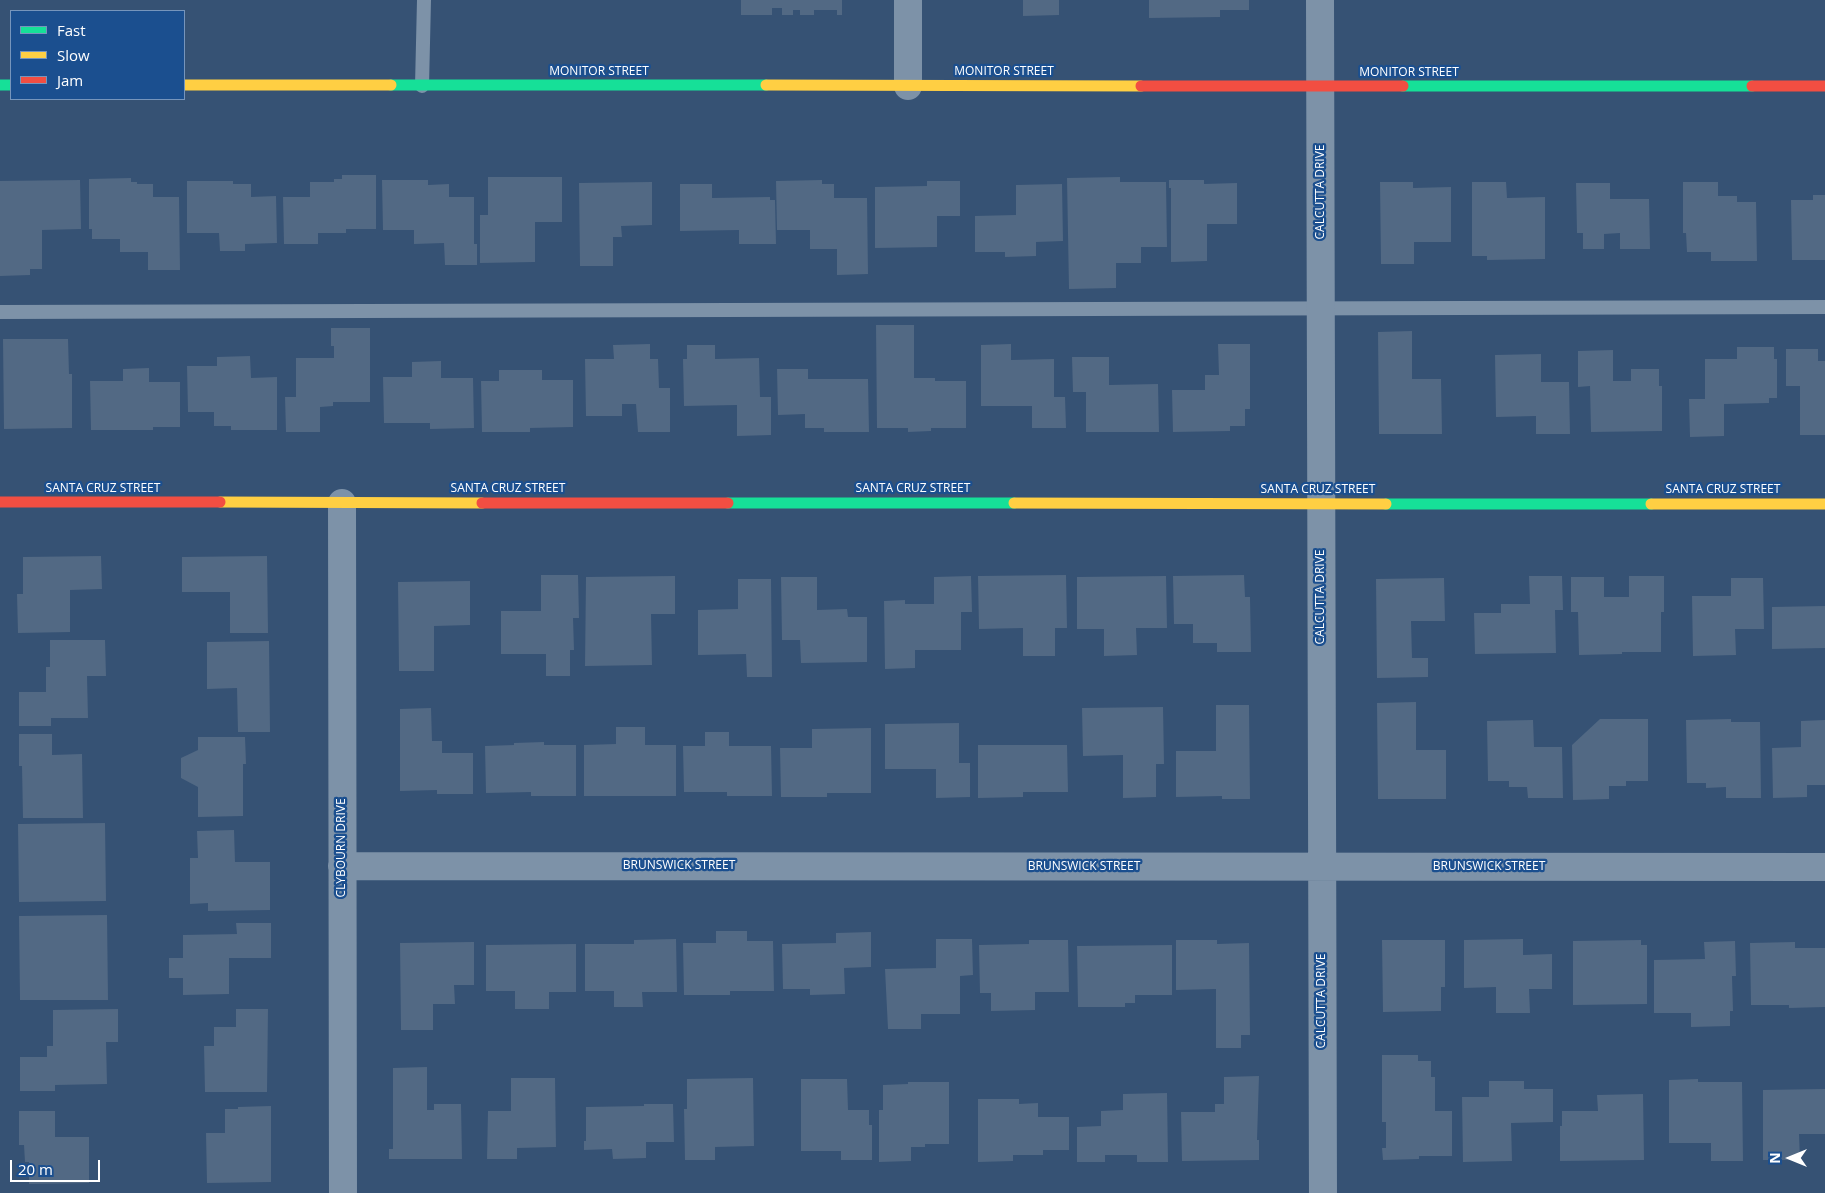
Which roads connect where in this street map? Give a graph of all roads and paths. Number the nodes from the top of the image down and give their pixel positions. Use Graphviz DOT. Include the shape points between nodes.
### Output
graph roads {
  1 [pos="424,0"];
  2 [pos="908,0"];
  3 [pos="1320,0"];
  4 [pos="185,86"];
  5 [pos="422,86"];
  6 [pos="908,86"];
  7 [pos="1321,86"];
  8 [pos="1825,86"];
  9 [pos="1825,307"];
  10 [pos="1321,308"];
  11 [pos="0,312"];
  12 [pos="0,502"];
  13 [pos="342,503"];
  14 [pos="1321,504"];
  15 [pos="1825,504"];
  16 [pos="342,866"];
  17 [pos="1322,867"];
  18 [pos="1825,868"];
  19 [pos="342,1193"];
  20 [pos="1323,1193"];
  1 -- 5 [label="lane"];
  2 -- 6 [label="street"];
  3 -- 7 [label="street, CALCUTTA DRIVE"];
  4 -- 5 [label="street, MONITOR STREET"];
  5 -- 6 [label="street, MONITOR STREET"];
  6 -- 7 [label="street, MONITOR STREET"];
  7 -- 8 [label="street, MONITOR STREET"];
  7 -- 10 [label="street, CALCUTTA DRIVE"];
  9 -- 10 [label="lane"];
  10 -- 11 [label="lane"];
  10 -- 14 [label="street, CALCUTTA DRIVE"];
  12 -- 13 [label="street, SANTA CRUZ STREET"];
  13 -- 14 [label="street, SANTA CRUZ STREET"];
  13 -- 16 [label="street, CLYBOURN DRIVE"];
  14 -- 15 [label="street, SANTA CRUZ STREET"];
  14 -- 17 [label="street, CALCUTTA DRIVE"];
  16 -- 17 [label="street, BRUNSWICK STREET"];
  16 -- 19 [label="street, CLYBOURN DRIVE"];
  17 -- 18 [label="street, BRUNSWICK STREET"];
  17 -- 20 [label="street, CALCUTTA DRIVE"];
}
